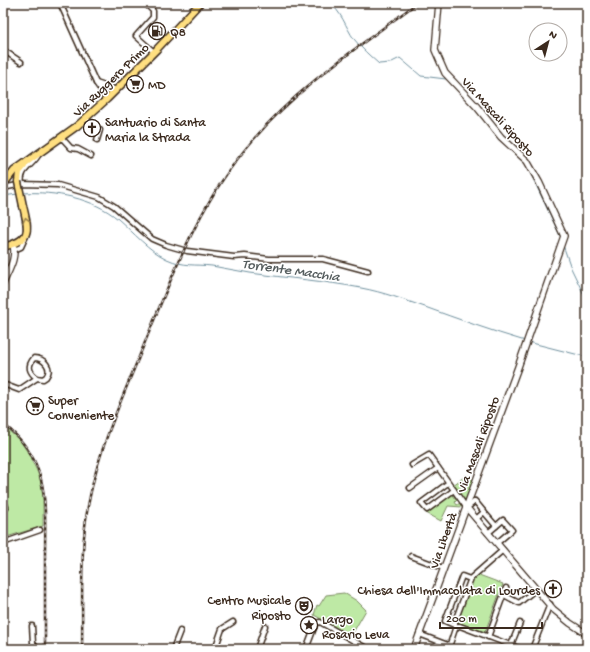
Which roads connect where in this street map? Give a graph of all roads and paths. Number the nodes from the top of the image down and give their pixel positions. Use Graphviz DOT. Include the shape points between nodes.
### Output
graph roads {
  1 [pos="60,3"];
  2 [pos="145,3"];
  3 [pos="200,3"];
  4 [pos="439,3"];
  5 [pos="3,50"];
  6 [pos="154,52"];
  7 [pos="21,62"];
  8 [pos="96,83"];
  9 [pos="117,90"];
  10 [pos="107,99"];
  11 [pos="86,119"];
  12 [pos="61,137"];
  13 [pos="97,140"];
  14 [pos="39,153"];
  15 [pos="91,156"];
  16 [pos="28,162"];
  17 [pos="4,183"];
  18 [pos="20,183"];
  19 [pos="3,188"];
  20 [pos="3,247"];
  21 [pos="14,247"];
  22 [pos="368,271"];
  23 [pos="3,284"];
  24 [pos="37,378"];
  25 [pos="3,384"];
  26 [pos="412,465"];
  27 [pos="438,468"];
  28 [pos="448,483"];
  29 [pos="410,488"];
  30 [pos="454,490"];
  31 [pos="3,499"];
  32 [pos="466,507"];
  33 [pos="3,508"];
  34 [pos="484,512"];
  35 [pos="476,519"];
  36 [pos="496,526"];
  37 [pos="40,530"];
  38 [pos="488,533"];
  39 [pos="3,543"];
  40 [pos="497,543"];
  41 [pos="503,550"];
  42 [pos="411,556"];
  43 [pos="443,568"];
  44 [pos="470,579"];
  45 [pos="506,588"];
  46 [pos="536,588"];
  47 [pos="504,595"];
  48 [pos="550,604"];
  49 [pos="232,622"];
  50 [pos="520,623"];
  51 [pos="32,626"];
  52 [pos="265,626"];
  53 [pos="455,627"];
  54 [pos="180,631"];
  55 [pos="419,634"];
  56 [pos="587,634"];
  57 [pos="488,637"];
  58 [pos="511,645"];
  59 [pos="37,649"];
  60 [pos="173,649"];
  61 [pos="215,649"];
  62 [pos="257,649"];
  63 [pos="306,649"];
  64 [pos="368,649"];
  65 [pos="414,649"];
  66 [pos="521,649"];
  67 [pos="532,649"];
  1 -- 8 [label="street"];
  2 -- 6 [label="street" via="153,11 153,16 136,36"];
  3 -- 6 [label="main road, Via Ruggero Primo"];
  4 -- 32 [label="street, Via Mascali Riposto" via="435,50 445,73 527,161 564,236"];
  5 -- 7 [label="street"];
  6 -- 9 [label="main road, Via Ruggero Primo"];
  8 -- 9 [label="street"];
  8 -- 10 [label="street"];
  9 -- 10 [label="main road, Via Ruggero Primo"];
  10 -- 11 [label="main road, Via Ruggero Primo"];
  11 -- 12 [label="main road, Via Ruggero Primo"];
  11 -- 13 [label="street" via="100,130"];
  12 -- 14 [label="main road, Via Ruggero Primo"];
  12 -- 15 [label="street" via="70,147"];
  14 -- 16 [label="main road, Via Ruggero Primo"];
  14 -- 18 [label="street" via="36,160 22,174"];
  16 -- 17 [label="main road, Via Ruggero Primo" via="14,171"];
  16 -- 18 [label="main road" via="19,172"];
  17 -- 18 [label="main road" via="14,177"];
  18 -- 19 [label="street"];
  21 -- 18 [label="main road, one-way, bridge" via="26,235 28,224"];
  18 -- 22 [label="street" via="58,185 99,197 114,206 152,239 188,251 234,257 323,259"];
  20 -- 21 [label="main road"];
  21 -- 23 [label="street" via="13,260"];
  24 -- 24 [label="street" via="46,378 48,365 34,358 29,368"];
  24 -- 25 [label="street" via="19,390"];
  26 -- 27 [label="street" via="429,455"];
  27 -- 28 [label="street"];
  27 -- 29 [label="street"];
  28 -- 30 [label="street"];
  28 -- 30 [label="street" via="421,503 427,510"];
  30 -- 32 [label="street"];
  31 -- 33 [label="street" via="6,507"];
  32 -- 34 [label="street" via="475,501"];
  32 -- 35 [label="street"];
  32 -- 43 [label="street, Via Libertà"];
  34 -- 35 [label="street"];
  34 -- 36 [label="street"];
  35 -- 38 [label="street"];
  36 -- 38 [label="street"];
  36 -- 40 [label="street" via="503,520 512,530"];
  37 -- 39 [label="street"];
  38 -- 40 [label="street"];
  40 -- 41 [label="street"];
  41 -- 44 [label="street"];
  41 -- 46 [label="street"];
  42 -- 43 [label="street"];
  43 -- 55 [label="street, Via Libertà"];
  44 -- 53 [label="street"];
  44 -- 53 [label="street" via="462,576 445,621"];
  45 -- 47 [label="street"];
  46 -- 47 [label="street" via="519,603"];
  46 -- 48 [label="street"];
  47 -- 57 [label="street"];
  48 -- 56 [label="street" via="570,623"];
  48 -- 67 [label="street"];
  49 -- 61 [label="street" via="222,629"];
  50 -- 58 [label="street"];
  51 -- 59 [label="street" via="33,643"];
  52 -- 62 [label="street"];
  53 -- 55 [label="street" via="448,645"];
  53 -- 57 [label="street" via="460,626"];
  54 -- 60 [label="street"];
  55 -- 65 [label="street, Via Libertà"];
  57 -- 58 [label="street"];
  58 -- 66 [label="street"];
  63 -- 64 [label="street" via="317,622"];
}
